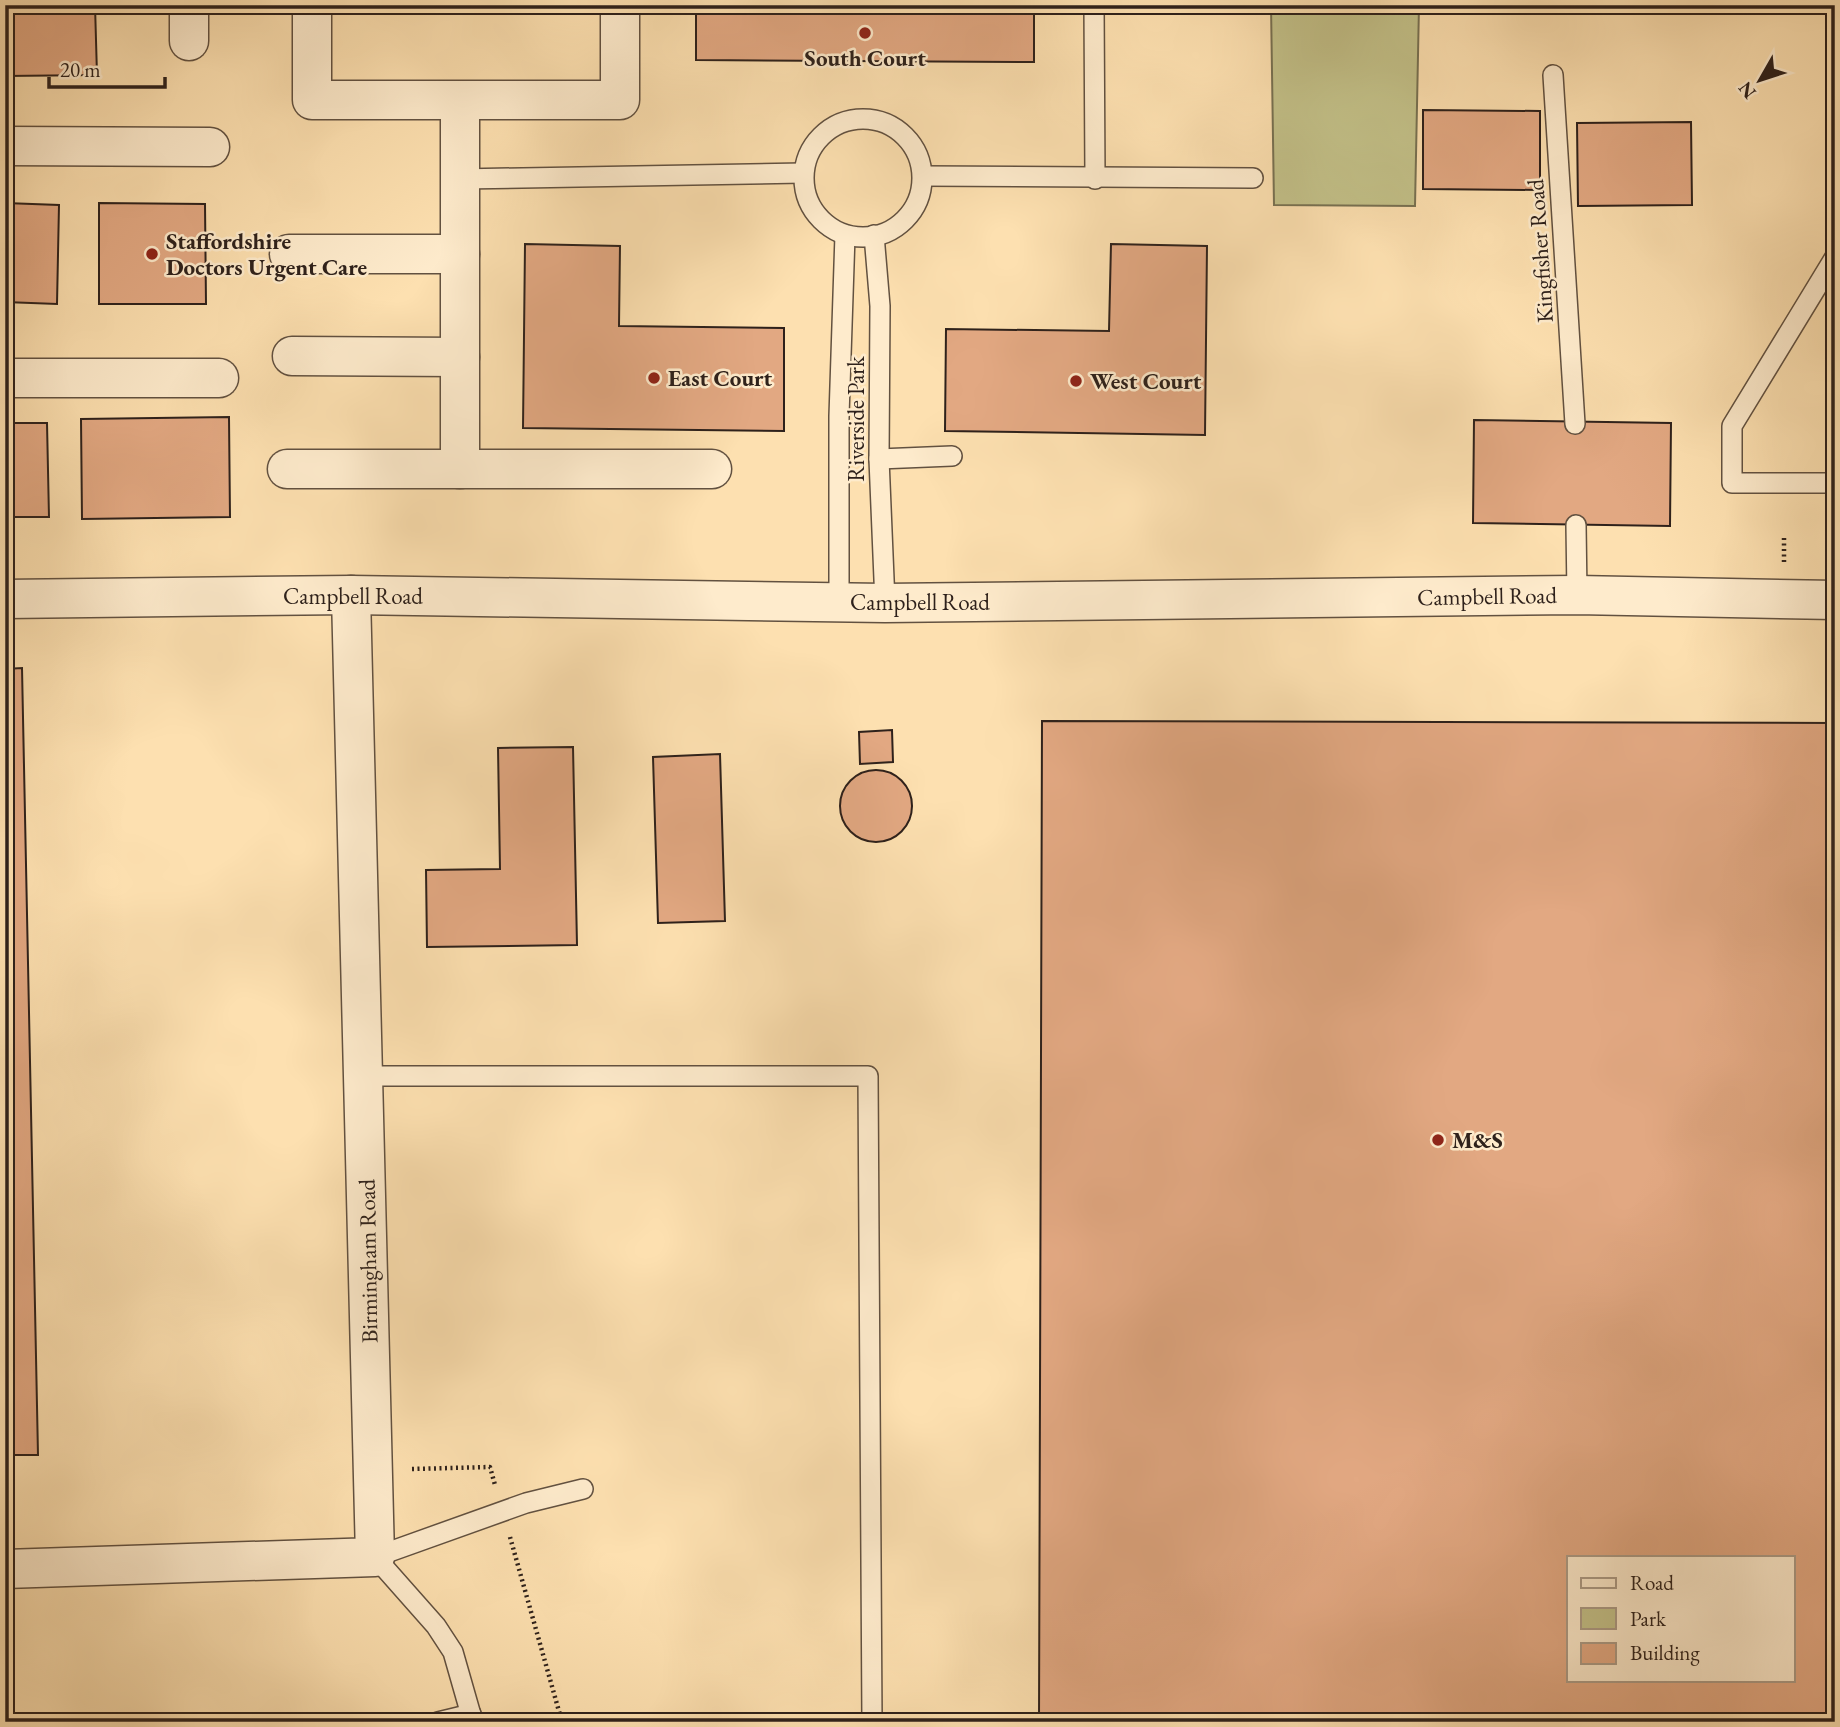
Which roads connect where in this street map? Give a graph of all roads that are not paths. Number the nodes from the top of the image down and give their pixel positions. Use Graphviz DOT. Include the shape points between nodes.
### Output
graph roads {
  1 [pos="312,5"];
  2 [pos="620,5"];
  3 [pos="1094,5"];
  4 [pos="1553,75"];
  5 [pos="460,101"];
  6 [pos="5,146"];
  7 [pos="210,146"];
  8 [pos="803,173"];
  9 [pos="923,176"];
  10 [pos="1253,178"];
  11 [pos="460,179"];
  12 [pos="1095,179"];
  13 [pos="845,235"];
  14 [pos="874,235"];
  15 [pos="289,254"];
  16 [pos="460,254"];
  17 [pos="1835,257"];
  18 [pos="292,356"];
  19 [pos="460,357"];
  20 [pos="5,378"];
  21 [pos="219,378"];
  22 [pos="1575,424"];
  23 [pos="953,456"];
  24 [pos="879,459"];
  25 [pos="287,469"];
  26 [pos="460,469"];
  27 [pos="712,470"];
  28 [pos="1835,484"];
  29 [pos="1576,525"];
  30 [pos="351,595"];
  31 [pos="1577,595"];
  32 [pos="5,599"];
  33 [pos="1835,600"];
  34 [pos="839,602"];
  35 [pos="885,603"];
  36 [pos="363,1076"];
  37 [pos="583,1489"];
  38 [pos="375,1557"];
  39 [pos="5,1569"];
  40 [pos="472,1718"];
  41 [pos="438,1722"];
  42 [pos="872,1722"];
  1 -- 5 [label="street" via="313,100"];
  2 -- 5 [label="street" via="620,100"];
  3 -- 12 [label="lane"];
  4 -- 22 [label="lane, Kingfisher Road"];
  5 -- 11 [label="street"];
  6 -- 7 [label="street"];
  8 -- 9 [label="lane" via="808,153 819,138 835,126 872,120 905,138 916,153"];
  8 -- 11 [label="lane"];
  8 -- 13 [label="lane" via="813,211"];
  9 -- 12 [label="lane"];
  9 -- 14 [label="lane" via="913,209 900,224"];
  10 -- 12 [label="lane"];
  11 -- 16 [label="street"];
  13 -- 14 [label="lane"];
  13 -- 34 [label="lane, Riverside Park"];
  14 -- 24 [label="lane, Riverside Park" via="880,306"];
  15 -- 16 [label="street"];
  16 -- 19 [label="street"];
  17 -- 28 [label="lane" via="1732,426 1732,483"];
  18 -- 19 [label="street"];
  19 -- 26 [label="street"];
  20 -- 21 [label="street"];
  23 -- 24 [label="lane"];
  24 -- 35 [label="lane, Riverside Park"];
  25 -- 26 [label="street"];
  26 -- 27 [label="street"];
  29 -- 31 [label="lane"];
  30 -- 32 [label="street, Campbell Road"];
  30 -- 34 [label="street, Campbell Road"];
  30 -- 36 [label="street, Birmingham Road"];
  31 -- 33 [label="street, Campbell Road"];
  31 -- 35 [label="street, Campbell Road"];
  34 -- 35 [label="street, Campbell Road"];
  36 -- 38 [label="street, Birmingham Road"];
  36 -- 42 [label="lane" via="869,1076"];
  37 -- 38 [label="lane" via="502,1511"];
  38 -- 39 [label="street"];
  38 -- 40 [label="lane" via="453,1652"];
  40 -- 41 [label="lane"];
}
